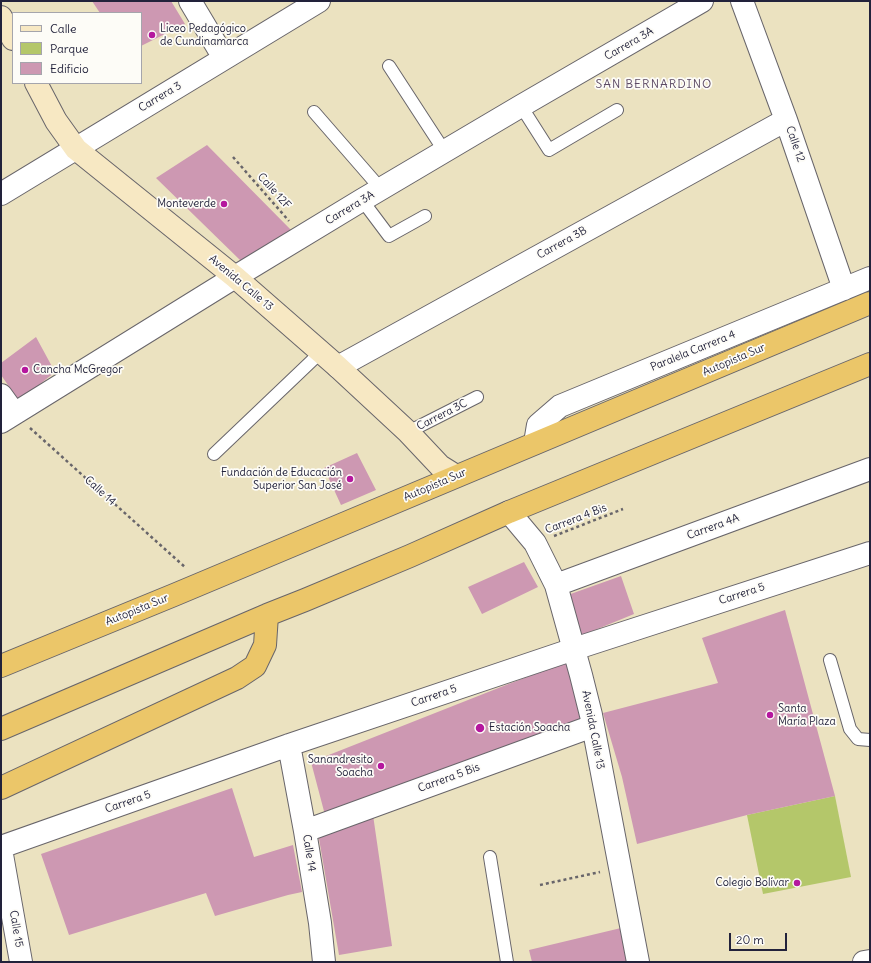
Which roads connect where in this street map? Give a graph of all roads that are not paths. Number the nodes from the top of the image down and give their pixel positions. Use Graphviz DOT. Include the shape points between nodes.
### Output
graph roads {
  1 [pos="190,1"];
  2 [pos="320,1"];
  3 [pos="702,1"];
  4 [pos="742,1"];
  5 [pos="1,17"];
  6 [pos="12,38"];
  7 [pos="224,58"];
  8 [pos="389,66"];
  9 [pos="37,84"];
  10 [pos="521,106"];
  11 [pos="617,110"];
  12 [pos="314,112"];
  13 [pos="786,120"];
  14 [pos="76,149"];
  15 [pos="444,152"];
  16 [pos="381,189"];
  17 [pos="1,194"];
  18 [pos="362,200"];
  19 [pos="425,216"];
  20 [pos="235,277"];
  21 [pos="870,278"];
  22 [pos="844,289"];
  23 [pos="870,303"];
  24 [pos="321,352"];
  25 [pos="869,365"];
  26 [pos="338,367"];
  27 [pos="1,396"];
  28 [pos="477,397"];
  29 [pos="7,417"];
  30 [pos="408,432"];
  31 [pos="535,443"];
  32 [pos="214,454"];
  33 [pos="870,470"];
  34 [pos="456,476"];
  35 [pos="509,512"];
  36 [pos="870,553"];
  37 [pos="556,585"];
  38 [pos="267,615"];
  39 [pos="574,649"];
  40 [pos="830,660"];
  41 [pos="1,666"];
  42 [pos="593,726"];
  43 [pos="1,729"];
  44 [pos="870,740"];
  45 [pos="289,745"];
  46 [pos="1,788"];
  47 [pos="305,831"];
  48 [pos="1,848"];
  49 [pos="490,857"];
  50 [pos="870,961"];
  51 [pos="22,962"];
  52 [pos="324,962"];
  53 [pos="507,962"];
  54 [pos="638,962"];
  55 [pos="864,962"];
  1 -- 7 [label="street"];
  2 -- 7 [label="street, Carrera 3"];
  3 -- 10 [label="street, Carrera 3A"];
  4 -- 13 [label="street, Calle 12"];
  5 -- 6 [label="main road"];
  7 -- 14 [label="street, Carrera 3"];
  8 -- 15 [label="lane"];
  9 -- 14 [label="main road, Avenida Calle 13" via="56,121"];
  10 -- 11 [label="lane" via="549,150"];
  10 -- 15 [label="street, Carrera 3A"];
  12 -- 16 [label="lane"];
  13 -- 22 [label="street, Calle 12"];
  13 -- 26 [label="street, Carrera 3B"];
  14 -- 17 [label="street, Carrera 3"];
  14 -- 20 [label="main road, Avenida Calle 13"];
  15 -- 16 [label="street, Carrera 3A"];
  16 -- 18 [label="street, Carrera 3A"];
  18 -- 19 [label="lane" via="389,236"];
  18 -- 20 [label="street, Carrera 3A"];
  20 -- 24 [label="main road, Avenida Calle 13"];
  20 -- 29 [label="street, Carrera 3A"];
  21 -- 22 [label="street, Paralela Carrera 4"];
  22 -- 31 [label="street, Paralela Carrera 4" via="560,406 538,425"];
  23 -- 31 [label="highway, Autopista Sur"];
  24 -- 26 [label="main road, Avenida Calle 13"];
  24 -- 32 [label="lane"];
  25 -- 35 [label="highway"];
  26 -- 30 [label="main road, Avenida Calle 13"];
  27 -- 29 [label="street"];
  28 -- 30 [label="lane, Carrera 3C"];
  30 -- 34 [label="main road, Avenida Calle 13" via="440,466"];
  31 -- 34 [label="highway, Autopista Sur"];
  33 -- 37 [label="street, Carrera 4A"];
  34 -- 41 [label="highway, Autopista Sur"];
  35 -- 37 [label="street, Avenida Calle 13" via="535,543"];
  35 -- 38 [label="highway"];
  36 -- 39 [label="street, Carrera 5"];
  37 -- 39 [label="street, Avenida Calle 13"];
  38 -- 43 [label="highway"];
  38 -- 46 [label="highway" via="265,645 255,666 238,678"];
  39 -- 42 [label="street, Avenida Calle 13"];
  39 -- 45 [label="street, Carrera 5"];
  40 -- 44 [label="lane" via="850,729 858,739"];
  42 -- 47 [label="street, Carrera 5 Bis"];
  42 -- 54 [label="street, Avenida Calle 13"];
  45 -- 47 [label="street, Calle 14"];
  45 -- 48 [label="street, Carrera 5"];
  47 -- 52 [label="street, Calle 14" via="310,905 320,923"];
  48 -- 51 [label="street, Calle 15"];
  49 -- 53 [label="lane"];
  50 -- 55 [label="street"];
}
